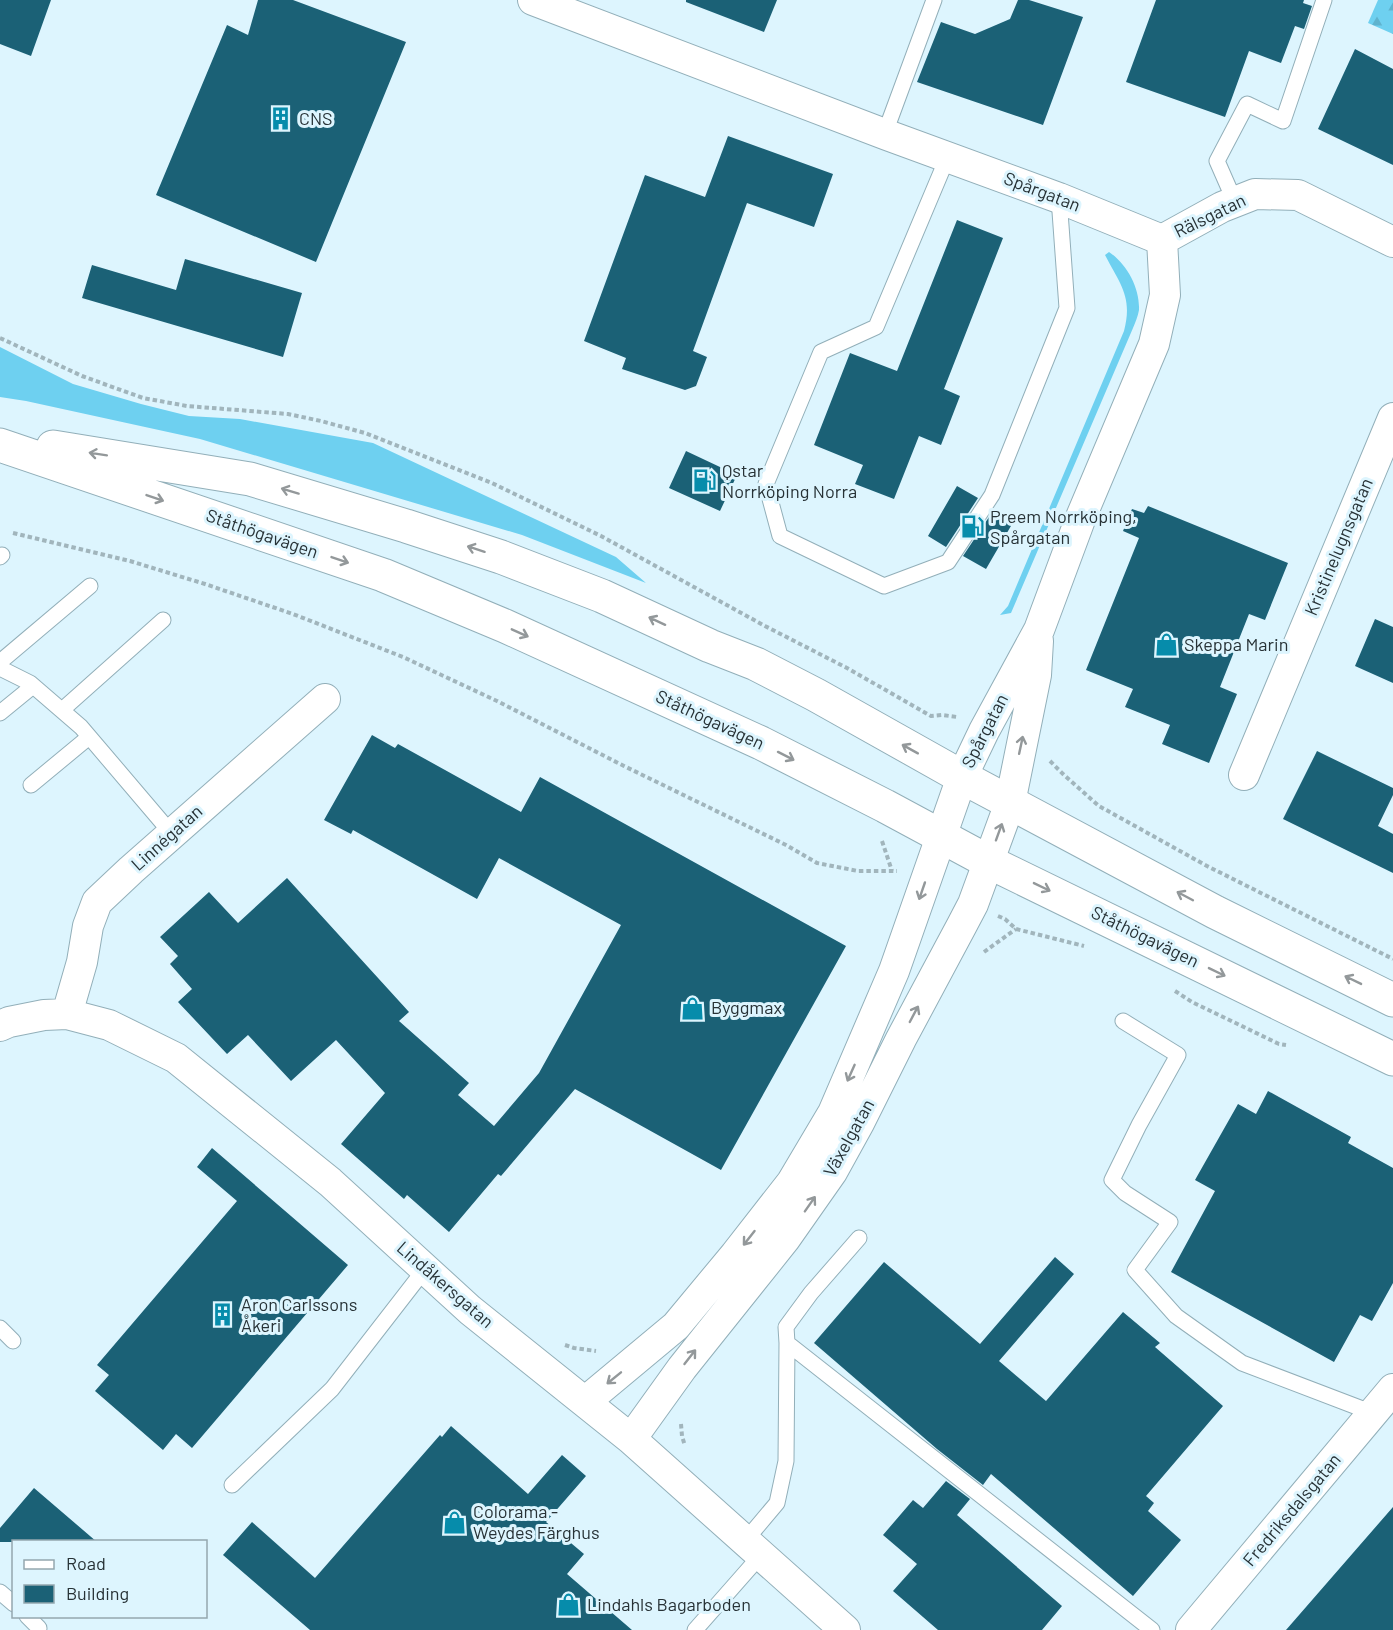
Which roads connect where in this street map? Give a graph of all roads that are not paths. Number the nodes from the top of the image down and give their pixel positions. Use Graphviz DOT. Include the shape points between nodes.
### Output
graph roads {
  1 [pos="533,0"];
  2 [pos="934,0"];
  3 [pos="1324,0"];
  4 [pos="887,135"];
  5 [pos="948,156"];
  6 [pos="1059,198"];
  7 [pos="1235,202"];
  8 [pos="1162,240"];
  9 [pos="1393,242"];
  10 [pos="1393,418"];
  11 [pos="0,438"];
  12 [pos="0,445"];
  13 [pos="90,586"];
  14 [pos="164,620"];
  15 [pos="1039,630"];
  16 [pos="0,663"];
  17 [pos="0,668"];
  18 [pos="33,686"];
  19 [pos="325,699"];
  20 [pos="62,710"];
  21 [pos="0,713"];
  22 [pos="89,737"];
  23 [pos="1244,775"];
  24 [pos="962,777"];
  25 [pos="31,785"];
  26 [pos="1010,803"];
  27 [pos="172,834"];
  28 [pos="941,836"];
  29 [pos="989,862"];
  30 [pos="1393,1000"];
  31 [pos="68,1014"];
  32 [pos="1123,1021"];
  33 [pos="4,1024"];
  34 [pos="1393,1059"];
  35 [pos="859,1238"];
  36 [pos="425,1269"];
  37 [pos="0,1328"];
  38 [pos="13,1341"];
  39 [pos="787,1343"];
  40 [pos="1393,1389"];
  41 [pos="586,1401"];
  42 [pos="1373,1413"];
  43 [pos="631,1439"];
  44 [pos="232,1485"];
  45 [pos="753,1548"];
  46 [pos="0,1592"];
  47 [pos="12,1603"];
  48 [pos="28,1618"];
  49 [pos="37,1630"];
  50 [pos="695,1630"];
  51 [pos="845,1630"];
  52 [pos="1152,1630"];
  53 [pos="1191,1630"];
  1 -- 4 [label="street, Spårgatan"];
  2 -- 4 [label="lane"];
  3 -- 7 [label="lane" via="1283,122 1247,104 1217,161"];
  4 -- 5 [label="street, Spårgatan"];
  5 -- 6 [label="street, Spårgatan"];
  5 -- 6 [label="lane" via="876,327 821,352 766,484 780,536 884,586 948,562 992,495 1067,308"];
  6 -- 8 [label="street, Spårgatan"];
  7 -- 8 [label="street, Rälsgatan"];
  7 -- 9 [label="street, Rälsgatan" via="1255,194 1298,195"];
  8 -- 15 [label="street, Spårgatan" via="1165,295 1154,344 1081,517"];
  10 -- 23 [label="street, Kristinelugnsgatan"];
  24 -- 11 [label="main road, one-way" via="756,664 602,596 501,557 250,479"];
  12 -- 28 [label="main road, Ståthögavägen, one-way" via="394,579 751,738"];
  13 -- 16 [label="lane"];
  14 -- 20 [label="lane"];
  15 -- 24 [label="street, Spårgatan"];
  26 -- 15 [label="street, Spårgatan, one-way" via="1036,675"];
  17 -- 18 [label="lane"];
  18 -- 20 [label="lane"];
  18 -- 21 [label="lane"];
  19 -- 27 [label="street, Linnégatan"];
  20 -- 22 [label="lane"];
  22 -- 25 [label="lane"];
  22 -- 27 [label="lane"];
  24 -- 26 [label="main road"];
  24 -- 28 [label="street, Spårgatan"];
  29 -- 26 [label="street, Växelgatan, one-way"];
  30 -- 26 [label="main road, one-way" via="1215,912"];
  27 -- 31 [label="street, Linnégatan" via="97,902"];
  28 -- 29 [label="main road, Ståthögavägen"];
  28 -- 41 [label="street, Växelgatan, one-way" via="894,972 846,1085 792,1182 676,1326"];
  29 -- 34 [label="main road, Ståthögavägen, one-way"];
  43 -- 29 [label="street, Växelgatan, one-way" via="832,1172 973,904"];
  31 -- 33 [label="street, Lindåkersgatan"];
  31 -- 36 [label="street, Lindåkersgatan" via="109,1026 176,1058 330,1182"];
  32 -- 42 [label="lane" via="1178,1055 1112,1180 1170,1222 1135,1270 1176,1316 1242,1363"];
  35 -- 39 [label="lane" via="786,1327"];
  36 -- 41 [label="street, Lindåkersgatan" via="470,1310"];
  36 -- 44 [label="lane" via="332,1389"];
  37 -- 38 [label="lane"];
  39 -- 45 [label="lane" via="786,1461 777,1503"];
  39 -- 52 [label="lane"];
  40 -- 42 [label="street, Fredriksdalsgatan"];
  41 -- 43 [label="street, Lindåkersgatan"];
  42 -- 53 [label="street, Fredriksdalsgatan"];
  43 -- 45 [label="street, Lindåkersgatan"];
  45 -- 50 [label="lane"];
  45 -- 51 [label="street, Lindåkersgatan"];
  46 -- 47 [label="lane"];
  48 -- 49 [label="lane"];
}
